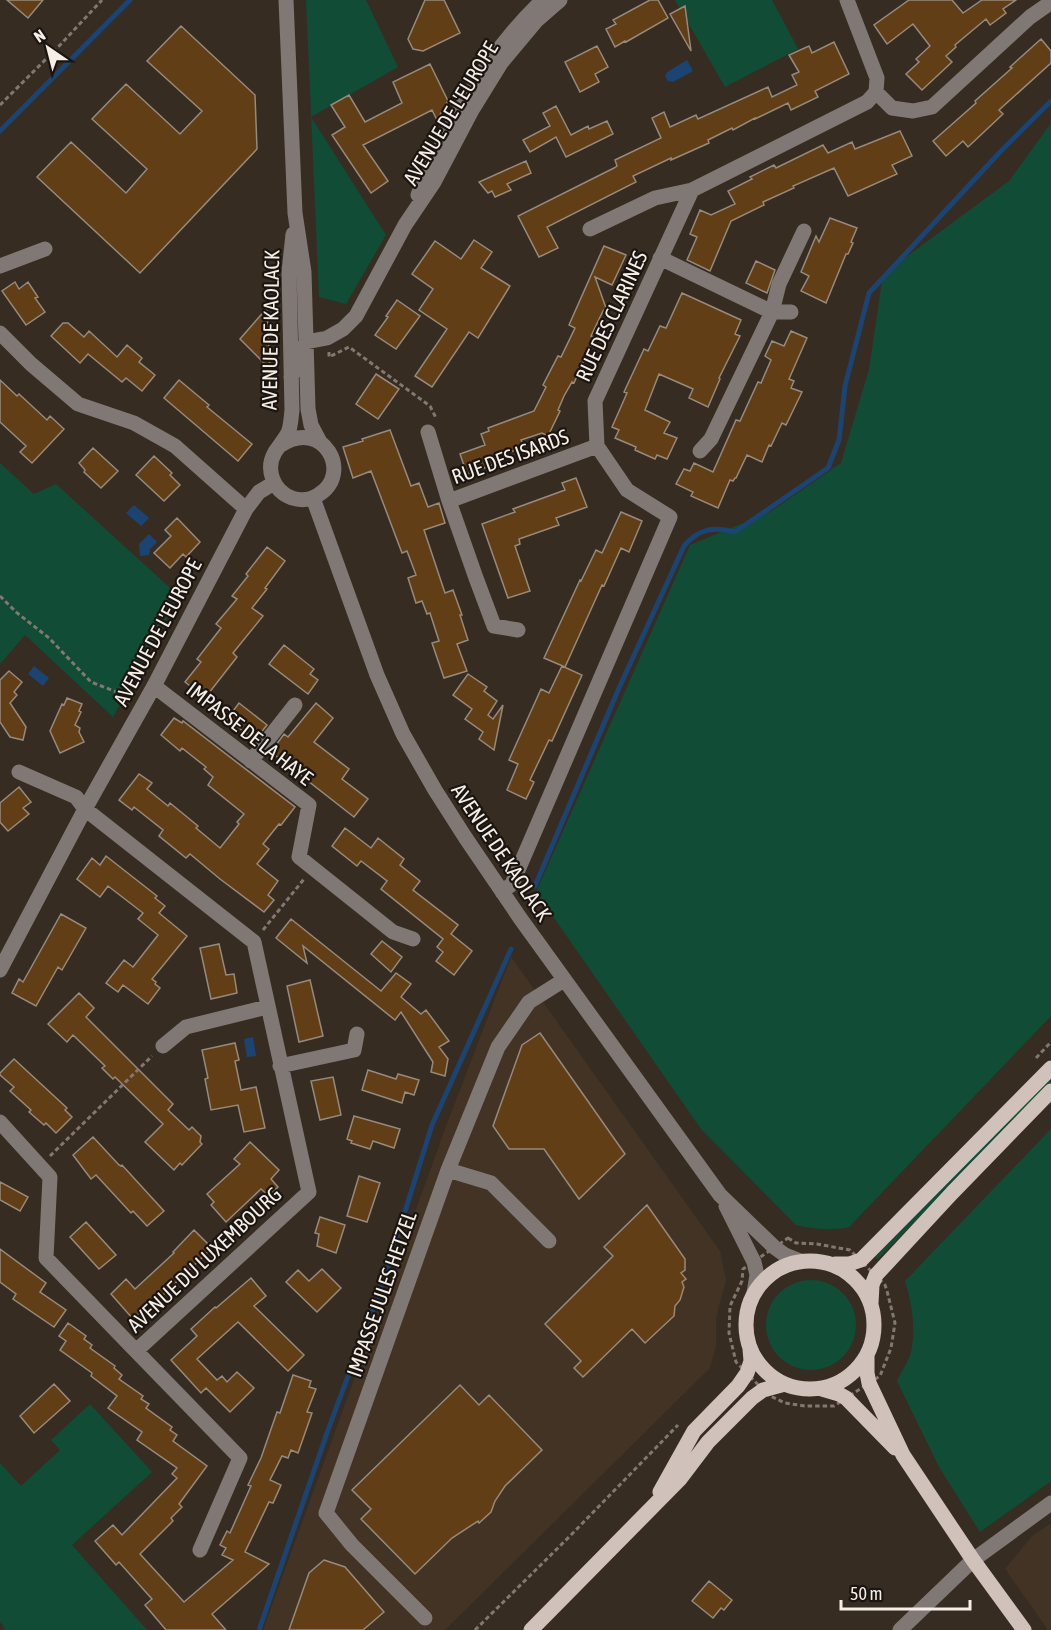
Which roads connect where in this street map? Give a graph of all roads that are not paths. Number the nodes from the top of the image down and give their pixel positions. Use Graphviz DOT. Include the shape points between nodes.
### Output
graph roads {
  1 [pos="286,0"];
  2 [pos="543,0"];
  3 [pos="560,0"];
  4 [pos="847,0"];
  5 [pos="1050,3"];
  6 [pos="876,92"];
  7 [pos="692,190"];
  8 [pos="295,213"];
  9 [pos="405,225"];
  10 [pos="590,230"];
  11 [pos="804,231"];
  12 [pos="45,249"];
  13 [pos="660,258"];
  14 [pos="0,266"];
  15 [pos="772,312"];
  16 [pos="791,312"];
  17 [pos="0,333"];
  18 [pos="306,342"];
  19 [pos="291,377"];
  20 [pos="428,432"];
  21 [pos="320,442"];
  22 [pos="281,445"];
  23 [pos="597,446"];
  24 [pos="700,451"];
  25 [pos="274,483"];
  26 [pos="313,498"];
  27 [pos="449,501"];
  28 [pos="246,509"];
  29 [pos="518,630"];
  30 [pos="154,686"];
  31 [pos="295,705"];
  32 [pos="251,760"];
  33 [pos="19,772"];
  34 [pos="85,809"];
  35 [pos="502,892"];
  36 [pos="413,939"];
  37 [pos="0,970"];
  38 [pos="564,980"];
  39 [pos="267,1007"];
  40 [pos="357,1034"];
  41 [pos="163,1046"];
  42 [pos="280,1066"];
  43 [pos="1051,1068"];
  44 [pos="1051,1091"];
  45 [pos="0,1122"];
  46 [pos="448,1170"];
  47 [pos="720,1195"];
  48 [pos="549,1241"];
  49 [pos="800,1262"];
  50 [pos="830,1263"];
  51 [pos="754,1293"];
  52 [pos="871,1303"];
  53 [pos="750,1349"];
  54 [pos="136,1351"];
  55 [pos="867,1356"];
  56 [pos="785,1384"];
  57 [pos="822,1389"];
  58 [pos="903,1455"];
  59 [pos="1051,1503"];
  60 [pos="648,1512"];
  61 [pos="200,1550"];
  62 [pos="973,1560"];
  63 [pos="425,1618"];
  64 [pos="531,1630"];
  65 [pos="900,1630"];
  66 [pos="1024,1630"];
  1 -- 8 [label="street, AVENUE DE KAOLACK"];
  2 -- 9 [label="street, AVENUE DE L'EUROPE" via="510,33 462,104"];
  3 -- 9 [label="street, AVENUE DE L'EUROPE" via="537,20 501,63 434,182"];
  4 -- 6 [label="street" via="877,78"];
  5 -- 6 [label="street" via="932,107 913,111 892,108"];
  6 -- 7 [label="street" via="867,102"];
  7 -- 10 [label="street" via="655,198"];
  7 -- 13 [label="street, RUE DES CLARINES"];
  8 -- 18 [label="street, AVENUE DE KAOLACK" via="304,272"];
  8 -- 19 [label="street, AVENUE DE KAOLACK" via="289,272"];
  9 -- 18 [label="street, AVENUE DE L'EUROPE" via="356,316 327,338"];
  11 -- 15 [label="street" via="779,284"];
  12 -- 14 [label="street"];
  13 -- 15 [label="street"];
  13 -- 23 [label="street, RUE DES CLARINES" via="595,401"];
  15 -- 16 [label="street"];
  15 -- 24 [label="street" via="711,439"];
  17 -- 28 [label="street" via="78,404 134,423 175,446"];
  18 -- 19 [label="street"];
  18 -- 21 [label="street, AVENUE DE KAOLACK" via="308,409"];
  19 -- 22 [label="street, AVENUE DE KAOLACK" via="289,431"];
  20 -- 27 [label="street"];
  21 -- 22 [label="street, AVENUE DE KAOLACK" via="300,437"];
  21 -- 26 [label="street, AVENUE DE KAOLACK" via="332,457 333,477 322,493"];
  22 -- 25 [label="street, AVENUE DE KAOLACK" via="271,463"];
  23 -- 27 [label="street, RUE DES ISARDS"];
  23 -- 35 [label="street" via="627,490 670,517 512,884"];
  25 -- 26 [label="street" via="287,496"];
  25 -- 28 [label="street, AVENUE DE L'EUROPE" via="259,492"];
  26 -- 35 [label="street, AVENUE DE KAOLACK" via="376,675 403,734"];
  27 -- 29 [label="street, RUE DES ISARDS" via="494,626"];
  28 -- 30 [label="street, AVENUE DE L'EUROPE"];
  30 -- 32 [label="street, IMPASSE DE LA HAYE"];
  30 -- 34 [label="street, AVENUE DE L'EUROPE"];
  31 -- 32 [label="street"];
  32 -- 36 [label="street, IMPASSE DE LA HAYE" via="309,805 299,858 393,932"];
  33 -- 34 [label="street" via="76,797"];
  34 -- 37 [label="street, AVENUE DE L'EUROPE"];
  34 -- 39 [label="street, AVENUE DU LUXEMBOURG" via="254,942"];
  35 -- 38 [label="street, AVENUE DE KAOLACK"];
  38 -- 46 [label="street, IMPASSE JULES HETZEL" via="528,1002 498,1047"];
  38 -- 47 [label="street, AVENUE DE KAOLACK"];
  39 -- 41 [label="street" via="186,1027"];
  39 -- 42 [label="street, AVENUE DU LUXEMBOURG"];
  40 -- 42 [label="street" via="354,1050"];
  42 -- 54 [label="street, AVENUE DU LUXEMBOURG" via="309,1192"];
  43 -- 50 [label="main road" via="861,1260"];
  44 -- 52 [label="main road" via="876,1275"];
  45 -- 54 [label="street, AVENUE DU LUXEMBOURG" via="50,1177 46,1258"];
  46 -- 48 [label="street" via="491,1183"];
  46 -- 63 [label="street, IMPASSE JULES HETZEL" via="327,1513 352,1545"];
  47 -- 49 [label="street, AVENUE DE KAOLACK" via="774,1247"];
  47 -- 51 [label="street, AVENUE DE KAOLACK" via="754,1262"];
  49 -- 50 [label="main road"];
  49 -- 51 [label="main road" via="782,1267"];
  50 -- 52 [label="main road" via="848,1272"];
  51 -- 53 [label="main road" via="746,1326"];
  52 -- 55 [label="main road" via="875,1321"];
  53 -- 56 [label="main road" via="764,1370"];
  53 -- 60 [label="main road" via="747,1373 694,1431"];
  54 -- 61 [label="street" via="240,1458"];
  55 -- 57 [label="main road" via="848,1377"];
  55 -- 58 [label="main road" via="869,1383"];
  56 -- 57 [label="main road"];
  56 -- 60 [label="main road" via="763,1389 752,1398"];
  57 -- 58 [label="main road" via="846,1398"];
  58 -- 62 [label="main road"];
  59 -- 62 [label="street"];
  60 -- 64 [label="main road"];
  62 -- 65 [label="street"];
  62 -- 66 [label="main road"];
}
